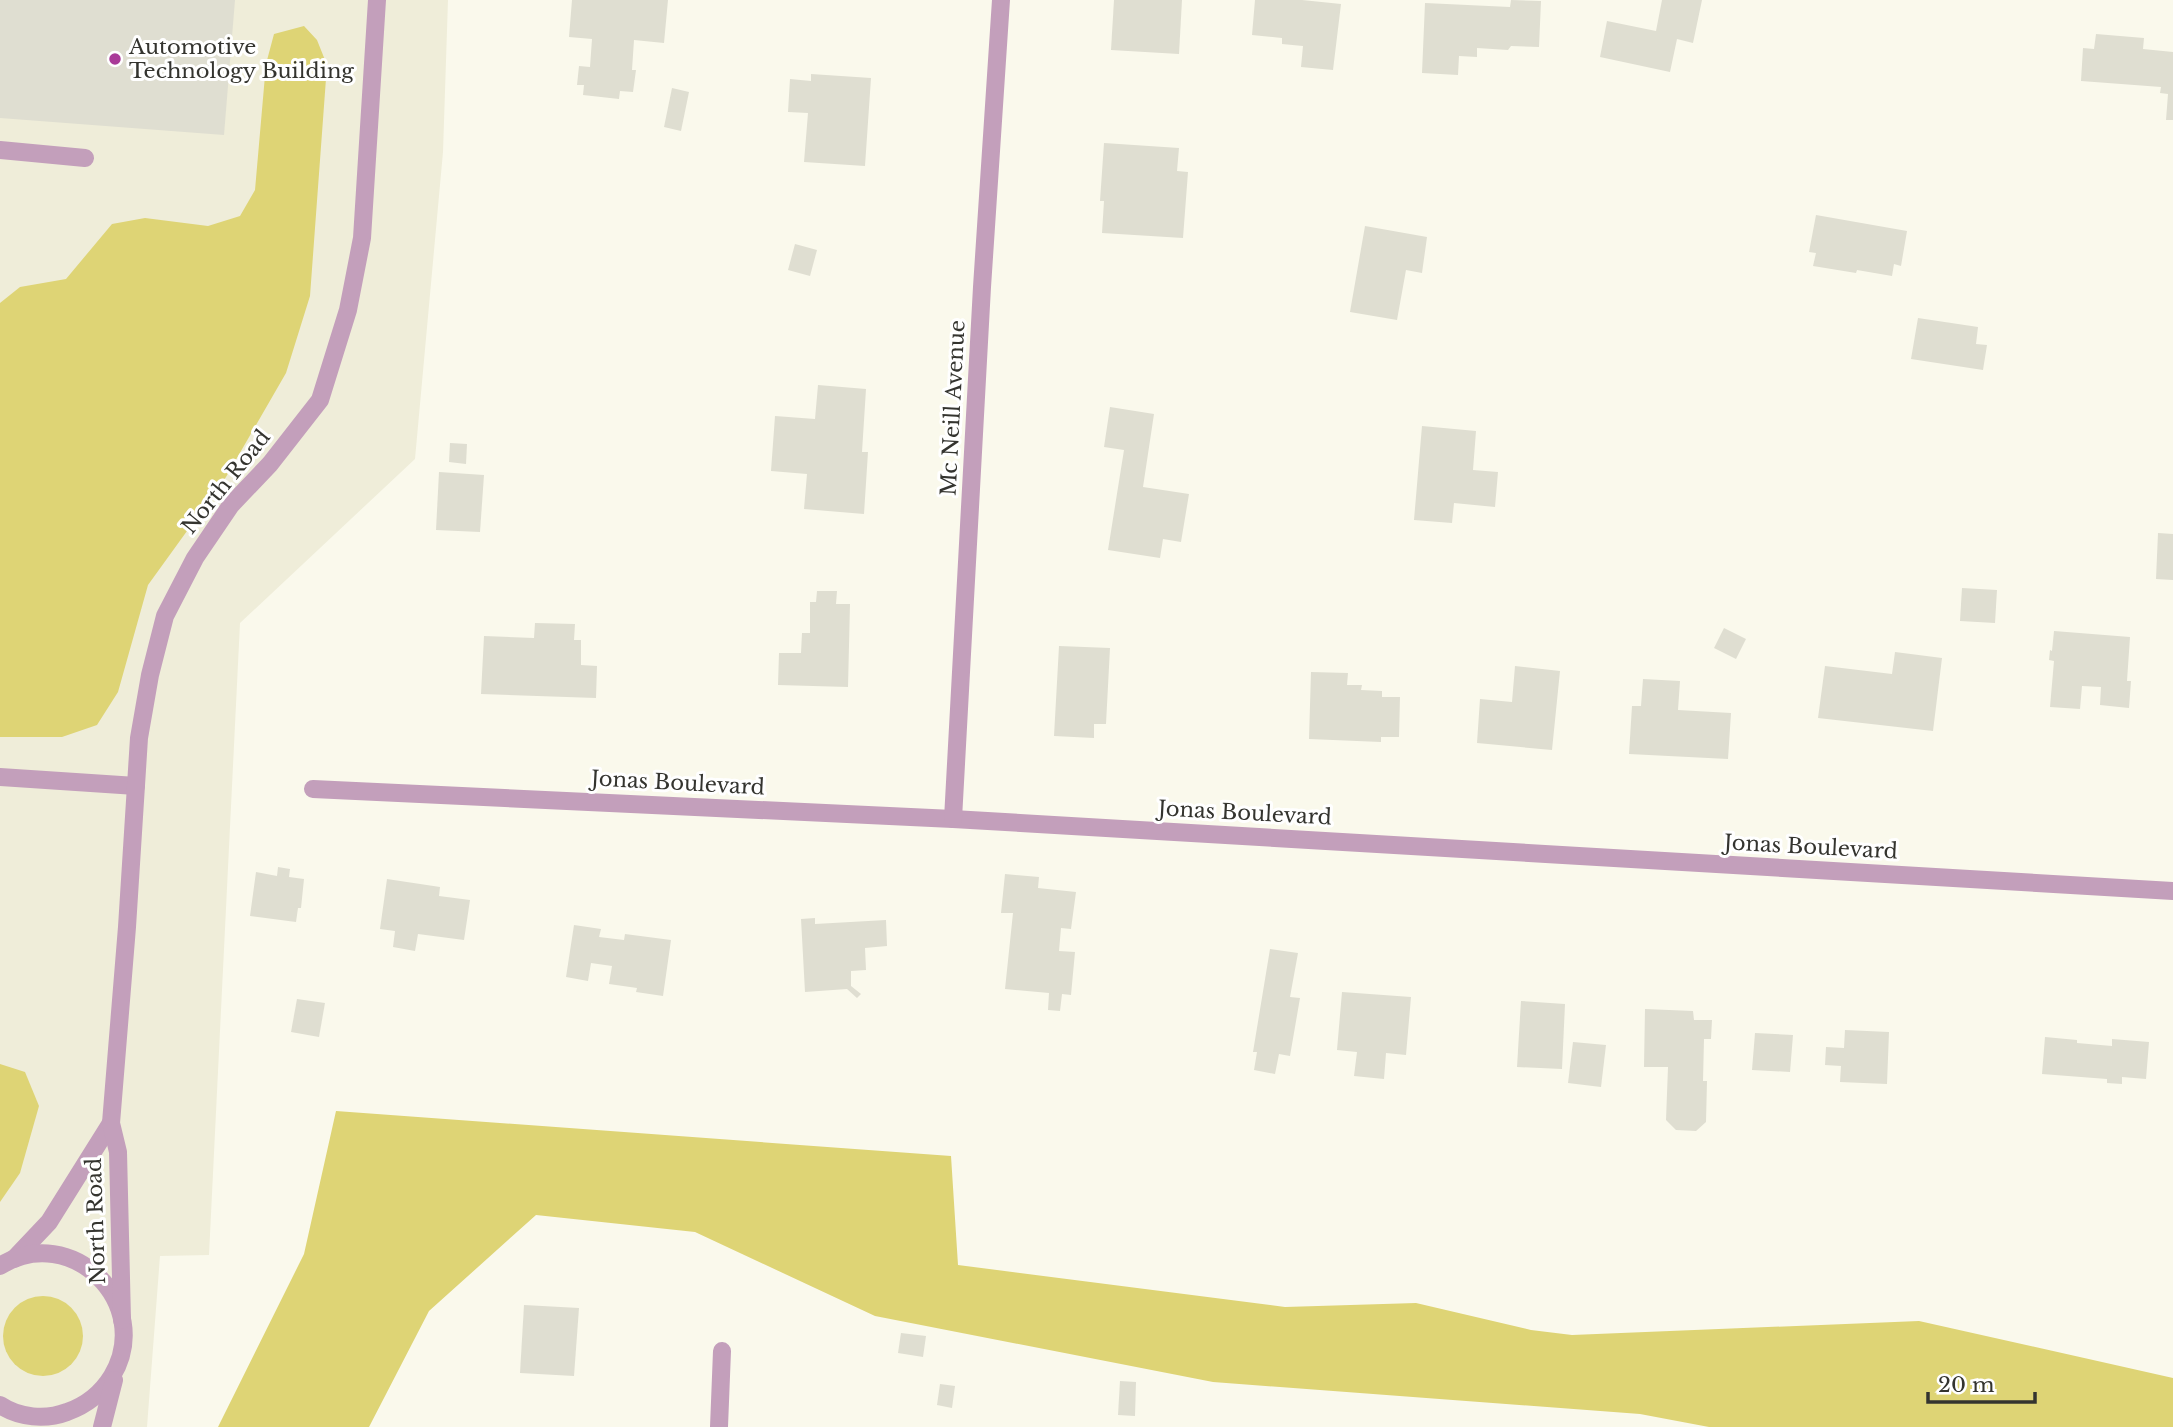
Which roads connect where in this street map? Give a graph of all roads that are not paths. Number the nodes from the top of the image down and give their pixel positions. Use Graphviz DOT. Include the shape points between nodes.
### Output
graph roads {
  1 [pos="377,0"];
  2 [pos="1001,0"];
  3 [pos="0,150"];
  4 [pos="85,158"];
  5 [pos="0,778"];
  6 [pos="136,786"];
  7 [pos="313,789"];
  8 [pos="954,819"];
  9 [pos="2173,891"];
  10 [pos="111,1123"];
  11 [pos="7,1263"];
  12 [pos="122,1320"];
  13 [pos="722,1350"];
  14 [pos="118,1365"];
  15 [pos="12,1414"];
  16 [pos="102,1427"];
  17 [pos="719,1427"];
  1 -- 6 [label="street, North Road" via="362,238 348,310 320,400 231,505 195,558 165,615 139,738"];
  2 -- 8 [label="street, Mc Neill Avenue"];
  3 -- 4 [label="street"];
  5 -- 6 [label="street"];
  6 -- 10 [label="street, North Road"];
  7 -- 8 [label="street, Jonas Boulevard"];
  8 -- 9 [label="street, Jonas Boulevard"];
  10 -- 11 [label="street, North Road" via="49,1222"];
  10 -- 12 [label="street, North Road" via="118,1152"];
  11 -- 12 [label="street" via="32,1254 56,1254 78,1261 112,1293"];
  12 -- 14 [label="street, North Road" via="124,1338"];
  13 -- 17 [label="street"];
  14 -- 15 [label="street" via="104,1389 82,1407 57,1416"];
  14 -- 16 [label="street"];
}
